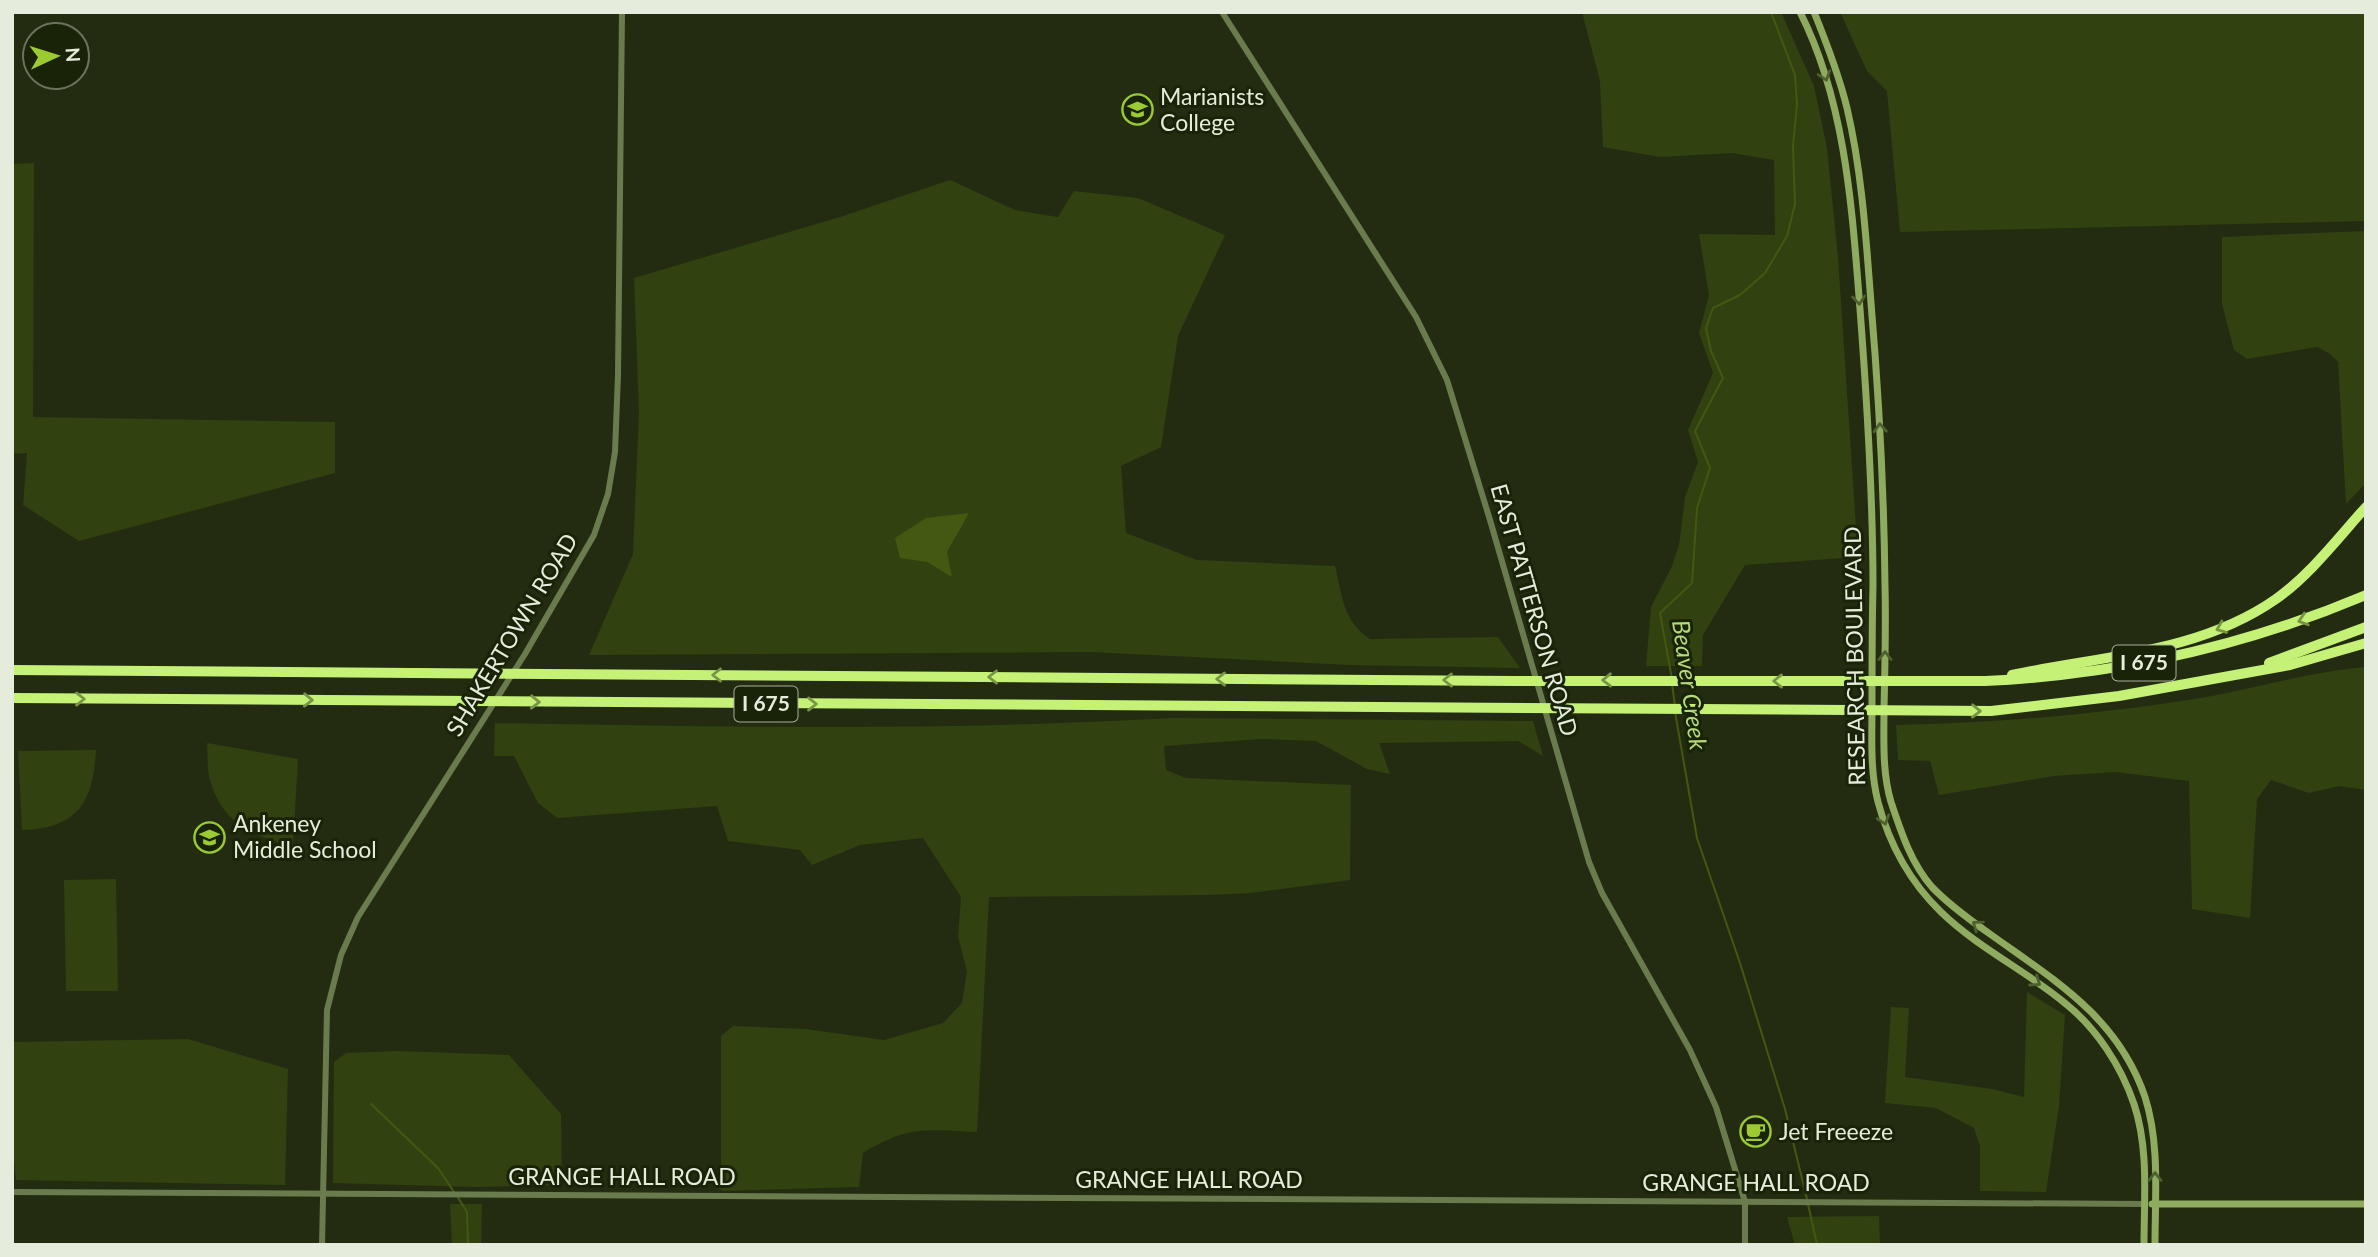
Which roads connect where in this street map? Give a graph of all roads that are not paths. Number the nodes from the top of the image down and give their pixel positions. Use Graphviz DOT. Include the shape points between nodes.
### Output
graph roads {
  1 [pos="622,12"];
  2 [pos="1222,12"];
  3 [pos="1800,12"];
  4 [pos="1814,12"];
  5 [pos="2366,508"];
  6 [pos="2366,594"];
  7 [pos="2366,627"];
  8 [pos="2366,643"];
  9 [pos="12,670"];
  10 [pos="2211,678"];
  11 [pos="1985,681"];
  12 [pos="12,698"];
  13 [pos="12,1192"];
  14 [pos="323,1194"];
  15 [pos="1745,1202"];
  16 [pos="2144,1204"];
  17 [pos="2155,1204"];
  18 [pos="2366,1204"];
  19 [pos="322,1245"];
  20 [pos="1745,1245"];
  21 [pos="2144,1245"];
  22 [pos="2155,1245"];
  1 -- 14 [label="street, SHAKERTOWN ROAD" via="615,460 608,494 594,535 525,654 358,917 341,955 327,1010"];
  2 -- 15 [label="street, EAST PATTERSON ROAD" via="1416,317 1447,380 1589,862 1701,1071 1724,1127"];
  3 -- 16 [label="main road, RESEARCH BOULEVARD, one-way" via="1826,79 1842,143 1855,247 1870,460 1872,756 1877,799 1903,863 1941,912 2067,1004 2104,1045 2125,1084 2140,1129"];
  17 -- 4 [label="main road, RESEARCH BOULEVARD, one-way" via="2155,1137 2141,1089 2118,1045 2077,997 1960,913 1931,886 1902,836 1889,795 1884,754 1882,460 1866,242 1847,109"];
  5 -- 11 [label="highway, one-way" via="2282,594 2230,625 2186,641"];
  6 -- 11 [label="highway, I 675, one-way" via="2312,617 2155,661 2027,680"];
  7 -- 10 [label="highway, I 675" via="2279,660"];
  8 -- 10 [label="highway" via="2290,664"];
  11 -- 9 [label="highway, I 675, one-way"];
  12 -- 10 [label="highway, I 675, one-way" via="1991,711 2119,696"];
  13 -- 14 [label="street, GRANGE HALL ROAD"];
  14 -- 15 [label="street, GRANGE HALL ROAD"];
  14 -- 19 [label="street, SHAKERTOWN ROAD"];
  15 -- 16 [label="street, GRANGE HALL ROAD"];
  15 -- 20 [label="street, EAST PATTERSON ROAD"];
  16 -- 17 [label="main road, GRANGE HALL ROAD"];
  16 -- 21 [label="main road, RESEARCH BOULEVARD"];
  17 -- 18 [label="main road, GRANGE HALL ROAD"];
  17 -- 22 [label="main road, RESEARCH BOULEVARD"];
}
